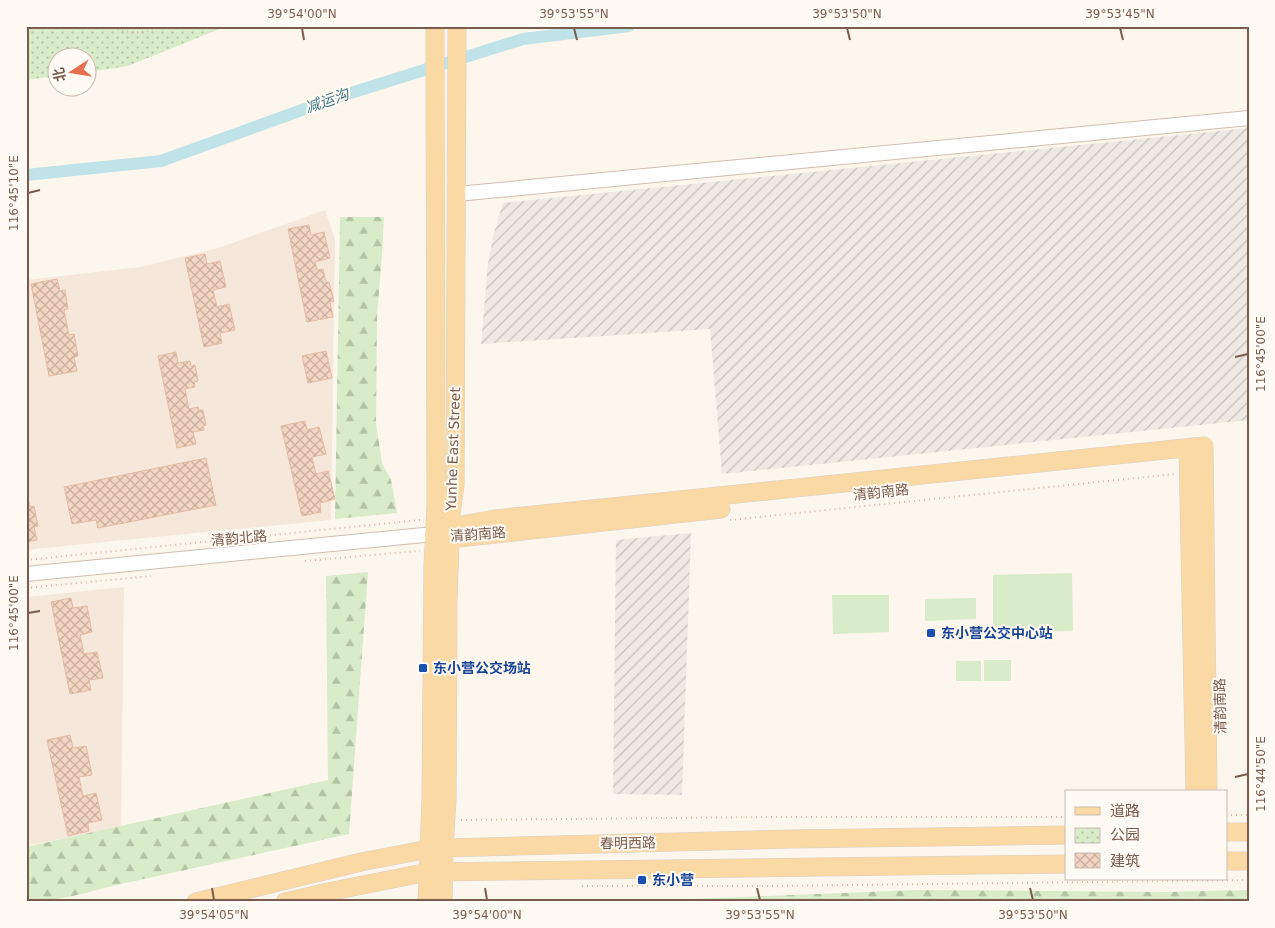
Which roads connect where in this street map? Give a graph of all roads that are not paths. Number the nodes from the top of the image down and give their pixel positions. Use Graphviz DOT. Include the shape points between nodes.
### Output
graph roads {
  1 [pos="435,26"];
  2 [pos="457,26"];
  3 [pos="1249,118"];
  4 [pos="457,194"];
  5 [pos="1193,460"];
  6 [pos="440,534"];
  7 [pos="26,574"];
  8 [pos="1195,790"];
  9 [pos="1208,790"];
  10 [pos="1228,832"];
  11 [pos="1249,832"];
  12 [pos="1065,835"];
  13 [pos="436,849"];
  14 [pos="1228,861"];
  15 [pos="1249,861"];
  16 [pos="1065,864"];
  17 [pos="436,872"];
  18 [pos="196,902"];
  19 [pos="285,902"];
  20 [pos="427,902"];
  21 [pos="443,902"];
  1 -- 6 [label="main road, Yunhe East Street"];
  2 -- 4 [label="main road, Yunhe East Street"];
  3 -- 4 [label="street"];
  4 -- 6 [label="main road, Yunhe East Street" via="455,485"];
  5 -- 6 [label="main road, 清韵南路" via="495,519"];
  5 -- 8 [label="main road, 清韵南路"];
  5 -- 9 [label="main road, 清韵南路"];
  6 -- 7 [label="street, 清韵北路"];
  6 -- 13 [label="main road, Yunhe East Street" via="431,801"];
  6 -- 13 [label="main road, Yunhe East Street" via="448,608 447,800"];
  10 -- 11 [label="main road"];
  12 -- 13 [label="main road, 春明西路"];
  13 -- 17 [label="main road, Yunhe East Street"];
  13 -- 18 [label="main road, 春明西路" via="361,862"];
  14 -- 15 [label="main road"];
  16 -- 17 [label="main road, 春明西路"];
  17 -- 19 [label="main road, 春明西路"];
  17 -- 20 [label="main road, Yunhe East Street"];
  17 -- 21 [label="main road, Yunhe East Street"];
}
